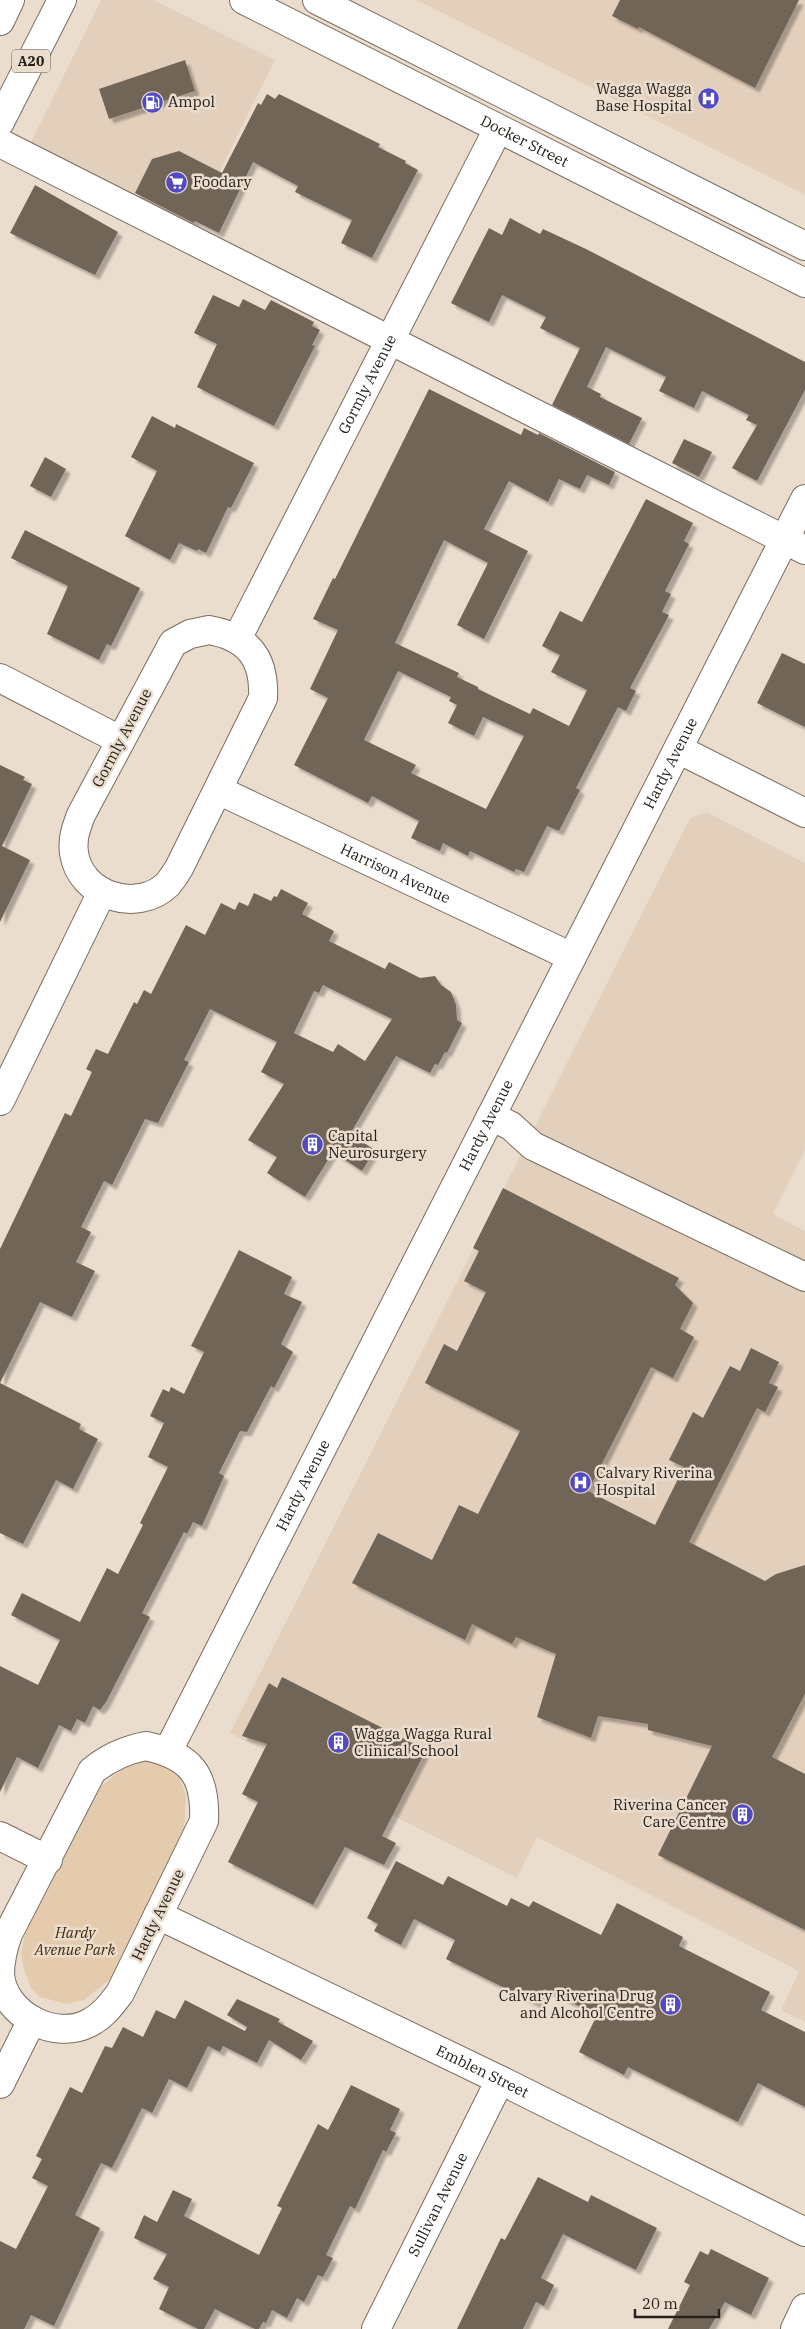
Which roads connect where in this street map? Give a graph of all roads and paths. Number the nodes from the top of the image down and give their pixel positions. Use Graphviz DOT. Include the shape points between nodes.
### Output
graph roads {
  1 [pos="10,0"];
  2 [pos="62,0"];
  3 [pos="244,0"];
  4 [pos="317,0"];
  5 [pos="0,21"];
  6 [pos="0,122"];
  7 [pos="498,129"];
  8 [pos="0,143"];
  9 [pos="805,246"];
  10 [pos="805,283"];
  11 [pos="391,340"];
  12 [pos="805,499"];
  13 [pos="795,545"];
  14 [pos="237,639"];
  15 [pos="0,678"];
  16 [pos="120,740"];
  17 [pos="678,748"];
  18 [pos="218,790"];
  19 [pos="805,813"];
  20 [pos="102,892"];
  21 [pos="572,957"];
  22 [pos="0,1101"];
  23 [pos="491,1116"];
  24 [pos="805,1277"];
  25 [pos="168,1750"];
  26 [pos="0,1836"];
  27 [pos="48,1860"];
  28 [pos="158,1915"];
  29 [pos="32,2020"];
  30 [pos="500,2080"];
  31 [pos="0,2084"];
  32 [pos="805,2232"];
  33 [pos="805,2308"];
  34 [pos="376,2329"];
  35 [pos="795,2329"];
  1 -- 5 [label="main road"];
  2 -- 6 [label="main road, A20"];
  3 -- 7 [label="main road, Docker Street"];
  4 -- 9 [label="main road"];
  7 -- 10 [label="main road, Docker Street"];
  7 -- 11 [label="main road, Gormly Avenue"];
  8 -- 11 [label="main road"];
  11 -- 13 [label="main road"];
  11 -- 14 [label="main road, Gormly Avenue"];
  12 -- 13 [label="main road, Hardy Avenue"];
  13 -- 17 [label="main road, Hardy Avenue"];
  14 -- 16 [label="main road, Gormly Avenue" via="209,630 190,634 173,643"];
  14 -- 18 [label="main road, Gormly Avenue" via="258,660 264,679 263,698"];
  15 -- 16 [label="main road"];
  16 -- 20 [label="main road, Gormly Avenue" via="74,835 74,854 81,872"];
  17 -- 19 [label="main road"];
  17 -- 21 [label="main road, Hardy Avenue"];
  18 -- 20 [label="main road, Gormly Avenue" via="180,868 168,884 152,895 133,900 111,897"];
  18 -- 21 [label="main road, Harrison Avenue"];
  20 -- 22 [label="main road"];
  21 -- 23 [label="main road, Hardy Avenue"];
  23 -- 24 [label="main road" via="510,1126 533,1146"];
  23 -- 25 [label="main road, Hardy Avenue"];
  25 -- 27 [label="main road, Hardy Avenue" via="146,1746 131,1748 109,1757 92,1771"];
  25 -- 28 [label="main road, Hardy Avenue" via="185,1760 198,1778 205,1799 204,1821"];
  26 -- 27 [label="main road"];
  27 -- 29 [label="main road, Hardy Avenue" via="0,1955 0,1977 8,1998"];
  28 -- 29 [label="main road, Hardy Avenue" via="120,1993 106,2011 88,2023 67,2029"];
  28 -- 30 [label="main road, Emblen Street"];
  29 -- 31 [label="main road"];
  30 -- 32 [label="main road, Emblen Street"];
  30 -- 34 [label="main road, Sullivan Avenue"];
  33 -- 35 [label="main road"];
}
